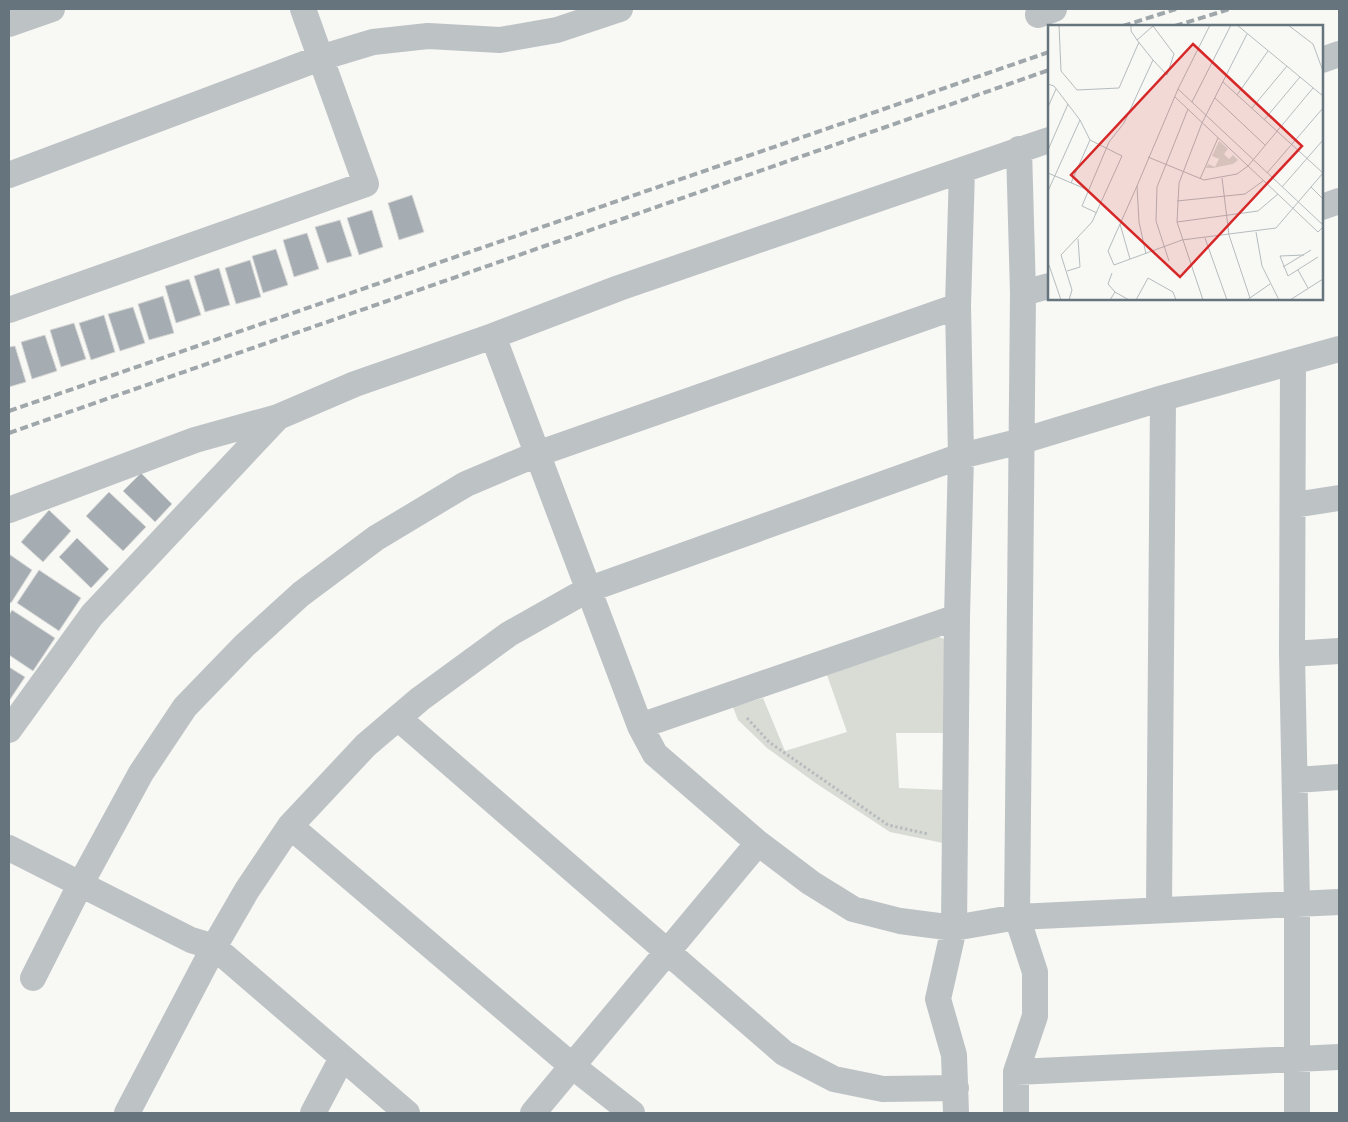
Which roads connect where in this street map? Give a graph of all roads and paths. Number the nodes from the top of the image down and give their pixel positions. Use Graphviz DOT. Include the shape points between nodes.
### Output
graph roads {
  1 [pos="52,9"];
  2 [pos="303,9"];
  3 [pos="620,9"];
  4 [pos="1039,9"];
  5 [pos="1054,9"];
  6 [pos="9,24"];
  7 [pos="1339,54"];
  8 [pos="320,58"];
  9 [pos="1323,60"];
  10 [pos="1048,140"];
  11 [pos="1019,149"];
  12 [pos="962,170"];
  13 [pos="9,175"];
  14 [pos="1339,201"];
  15 [pos="1323,206"];
  16 [pos="1048,286"];
  17 [pos="1023,293"];
  18 [pos="958,306"];
  19 [pos="9,310"];
  20 [pos="493,336"];
  21 [pos="1339,349"];
  22 [pos="1293,363"];
  23 [pos="1163,398"];
  24 [pos="278,417"];
  25 [pos="1022,441"];
  26 [pos="537,454"];
  27 [pos="961,456"];
  28 [pos="1339,498"];
  29 [pos="1294,505"];
  30 [pos="9,510"];
  31 [pos="587,590"];
  32 [pos="957,617"];
  33 [pos="1339,651"];
  34 [pos="1292,654"];
  35 [pos="744,715"];
  36 [pos="398,718"];
  37 [pos="640,726"];
  38 [pos="9,730"];
  39 [pos="1339,777"];
  40 [pos="1296,780"];
  41 [pos="290,826"];
  42 [pos="955,838"];
  43 [pos="758,843"];
  44 [pos="9,848"];
  45 [pos="80,885"];
  46 [pos="1339,902"];
  47 [pos="1298,903"];
  48 [pos="1159,909"];
  49 [pos="1017,917"];
  50 [pos="954,928"];
  51 [pos="214,947"];
  52 [pos="668,952"];
  53 [pos="33,978"];
  54 [pos="1339,1057"];
  55 [pos="342,1058"];
  56 [pos="1296,1059"];
  57 [pos="571,1065"];
  58 [pos="1016,1072"];
  59 [pos="956,1088"];
  60 [pos="127,1113"];
  61 [pos="314,1113"];
  62 [pos="407,1113"];
  63 [pos="533,1113"];
  64 [pos="632,1113"];
  65 [pos="956,1113"];
  66 [pos="1016,1113"];
  67 [pos="1297,1113"];
  1 -- 6 [label="street"];
  2 -- 8 [label="street"];
  3 -- 8 [label="street" via="557,30 500,40 428,36 373,42"];
  4 -- 5 [label="street" via="1038,15"];
  7 -- 9 [label="street"];
  8 -- 13 [label="street"];
  8 -- 19 [label="street" via="366,184"];
  10 -- 11 [label="street"];
  11 -- 12 [label="street"];
  11 -- 17 [label="street"];
  12 -- 18 [label="street"];
  12 -- 20 [label="street" via="619,288"];
  14 -- 15 [label="street"];
  16 -- 17 [label="street"];
  17 -- 25 [label="street"];
  18 -- 26 [label="street"];
  18 -- 27 [label="street"];
  20 -- 24 [label="street" via="356,384"];
  20 -- 26 [label="street"];
  21 -- 22 [label="street"];
  22 -- 23 [label="street"];
  22 -- 29 [label="street"];
  23 -- 25 [label="street"];
  23 -- 48 [label="street"];
  24 -- 30 [label="street" via="195,440"];
  24 -- 38 [label="street" via="92,615"];
  25 -- 27 [label="street"];
  25 -- 49 [label="street"];
  26 -- 31 [label="street"];
  26 -- 45 [label="street" via="466,484 376,538 301,594 245,645 186,707 141,774"];
  27 -- 31 [label="street"];
  27 -- 32 [label="street"];
  28 -- 29 [label="street"];
  29 -- 34 [label="street"];
  31 -- 36 [label="street" via="509,634"];
  31 -- 37 [label="street"];
  32 -- 37 [label="street"];
  32 -- 42 [label="street"];
  33 -- 34 [label="street"];
  34 -- 40 [label="street"];
  35 -- 42 [label="path" via="770,742 888,825"];
  36 -- 41 [label="street" via="332,779"];
  36 -- 52 [label="street"];
  37 -- 43 [label="street" via="655,754"];
  39 -- 40 [label="street"];
  40 -- 47 [label="street"];
  41 -- 51 [label="street"];
  41 -- 57 [label="street"];
  42 -- 50 [label="street"];
  43 -- 50 [label="street" via="811,883 853,908 900,921"];
  43 -- 52 [label="street"];
  44 -- 45 [label="street"];
  45 -- 51 [label="street" via="190,940"];
  45 -- 53 [label="street"];
  46 -- 47 [label="street"];
  47 -- 48 [label="street"];
  47 -- 56 [label="street"];
  48 -- 49 [label="street"];
  49 -- 50 [label="street"];
  49 -- 58 [label="street" via="1035,972 1035,1016"];
  50 -- 59 [label="street" via="938,999 954,1055"];
  51 -- 55 [label="street"];
  51 -- 60 [label="street"];
  52 -- 57 [label="street"];
  52 -- 59 [label="street" via="784,1053 834,1079 883,1089"];
  54 -- 56 [label="street"];
  55 -- 61 [label="street"];
  55 -- 62 [label="street"];
  56 -- 58 [label="street"];
  56 -- 67 [label="street"];
  57 -- 63 [label="street"];
  57 -- 64 [label="street"];
  58 -- 66 [label="street"];
  59 -- 65 [label="street"];
}
